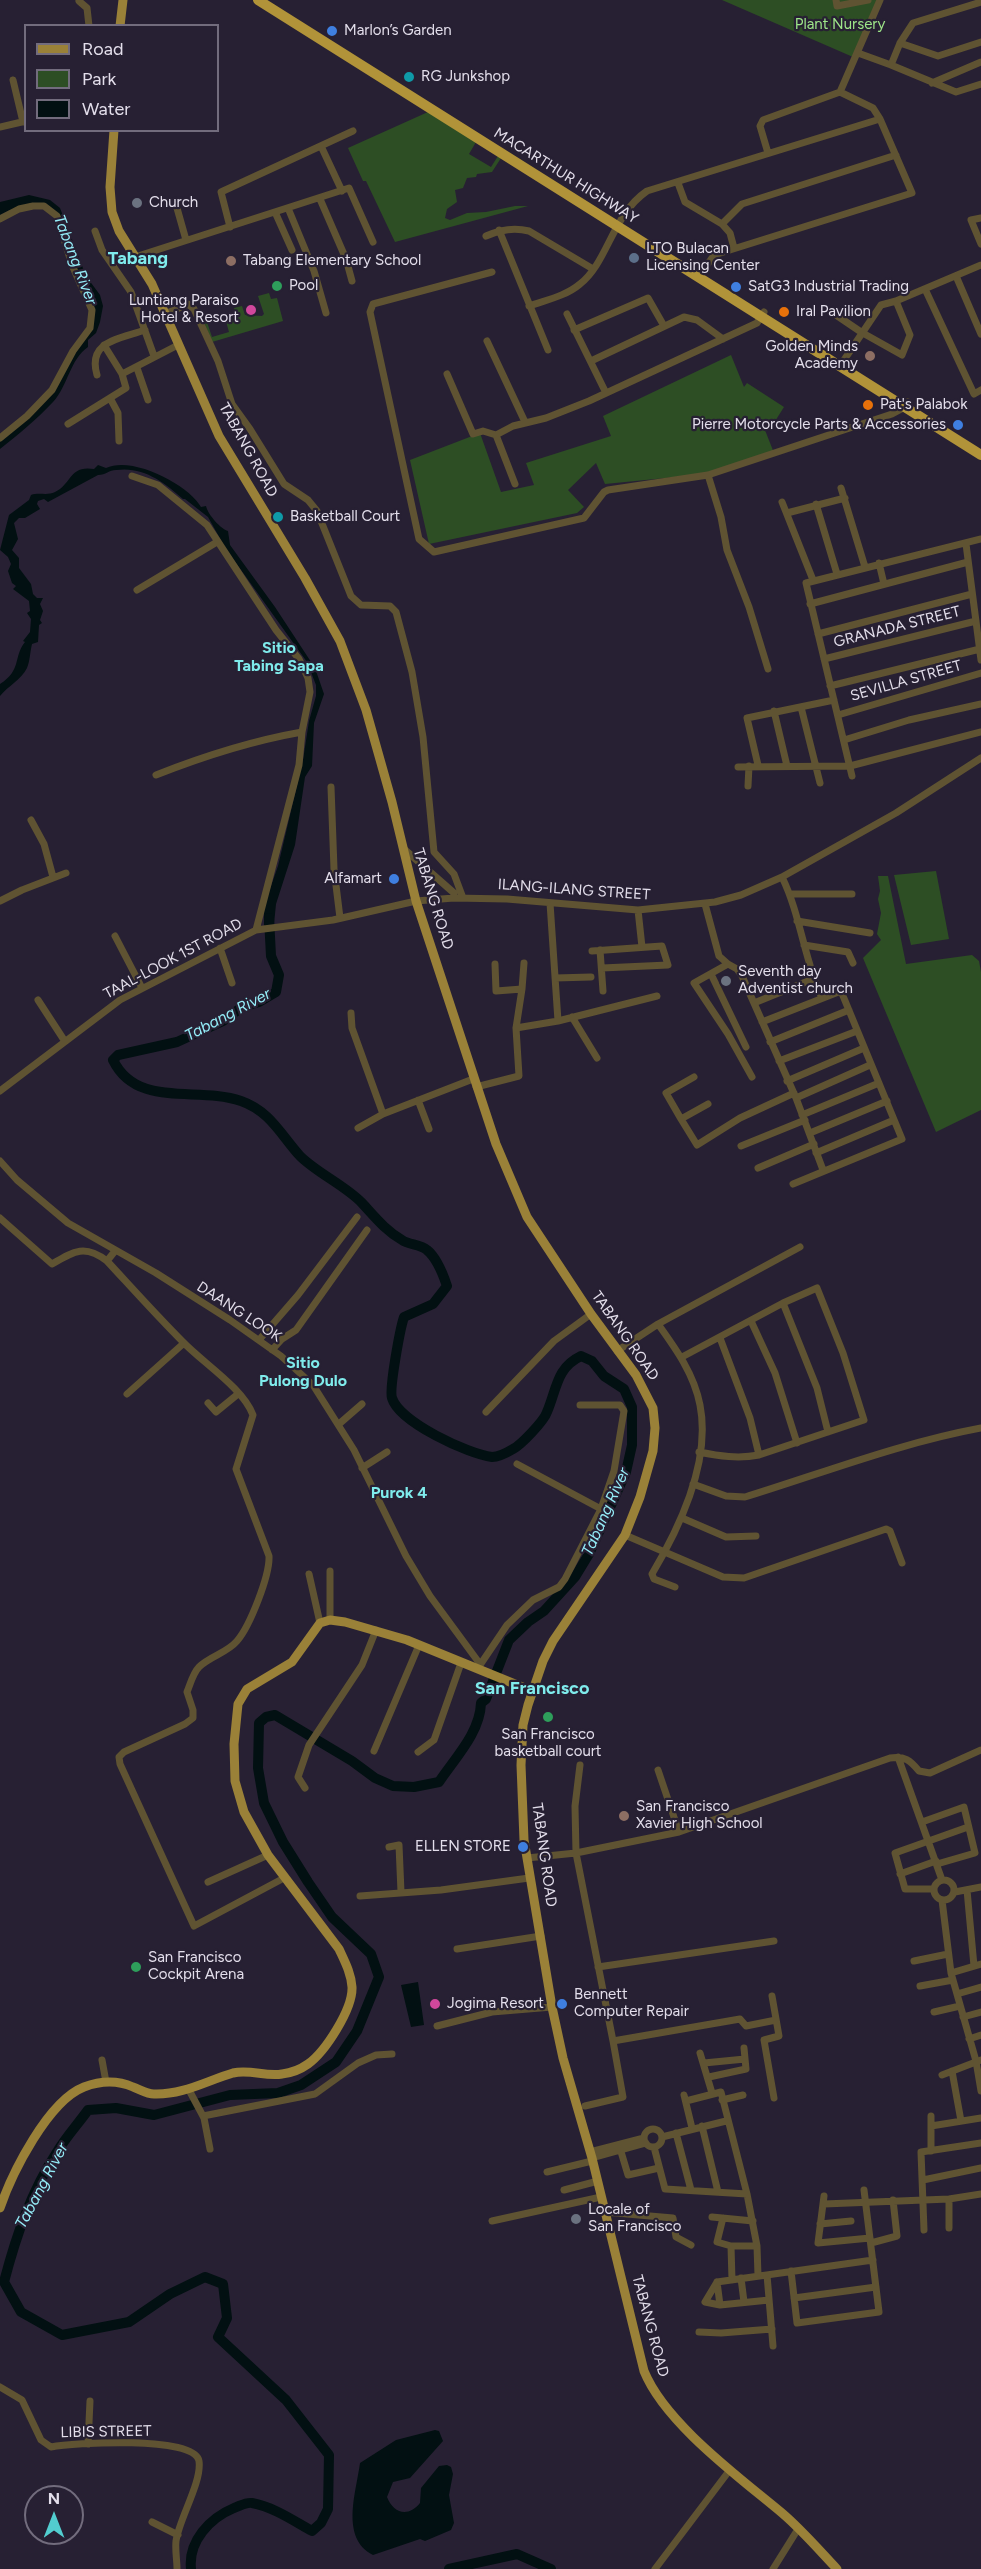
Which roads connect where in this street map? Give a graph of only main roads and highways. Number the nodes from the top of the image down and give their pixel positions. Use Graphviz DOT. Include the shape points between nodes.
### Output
graph roads {
  1 [pos="123,0"];
  2 [pos="258,0"];
  3 [pos="267,0"];
  4 [pos="120,24"];
  5 [pos="114,132"];
  6 [pos="618,223"];
  7 [pos="906,405"];
  8 [pos="981,448"];
  9 [pos="981,455"];
  10 [pos="532,1691"];
  11 [pos="0,2208"];
  12 [pos="837,2569"];
  1 -- 4 [label="main road"];
  2 -- 6 [label="highway, MACARTHUR HIGHWAY"];
  3 -- 6 [label="highway, MACARTHUR HIGHWAY"];
  5 -- 10 [label="main road, TABANG ROAD" via="110,187 112,212 119,231 152,284 219,436 340,641 366,710 416,902 496,1144 527,1217 653,1408 655,1428 648,1471 625,1535 553,1641"];
  6 -- 7 [label="highway, MACARTHUR HIGHWAY"];
  7 -- 8 [label="highway, MACARTHUR HIGHWAY"];
  7 -- 9 [label="highway, MACARTHUR HIGHWAY"];
  10 -- 11 [label="main road" via="419,1645 330,1620 320,1623 296,1658 250,1686 238,1704 234,1744 235,1781 244,1812 268,1855 339,1949 348,1967 350,2002 321,2052 307,2065 280,2075 236,2073 190,2091 152,2094 106,2082 82,2088 68,2097 35,2138"];
  10 -- 12 [label="main road, TABANG ROAD" via="521,1765 529,1878 563,2058 598,2181 644,2371 660,2401"];
}
